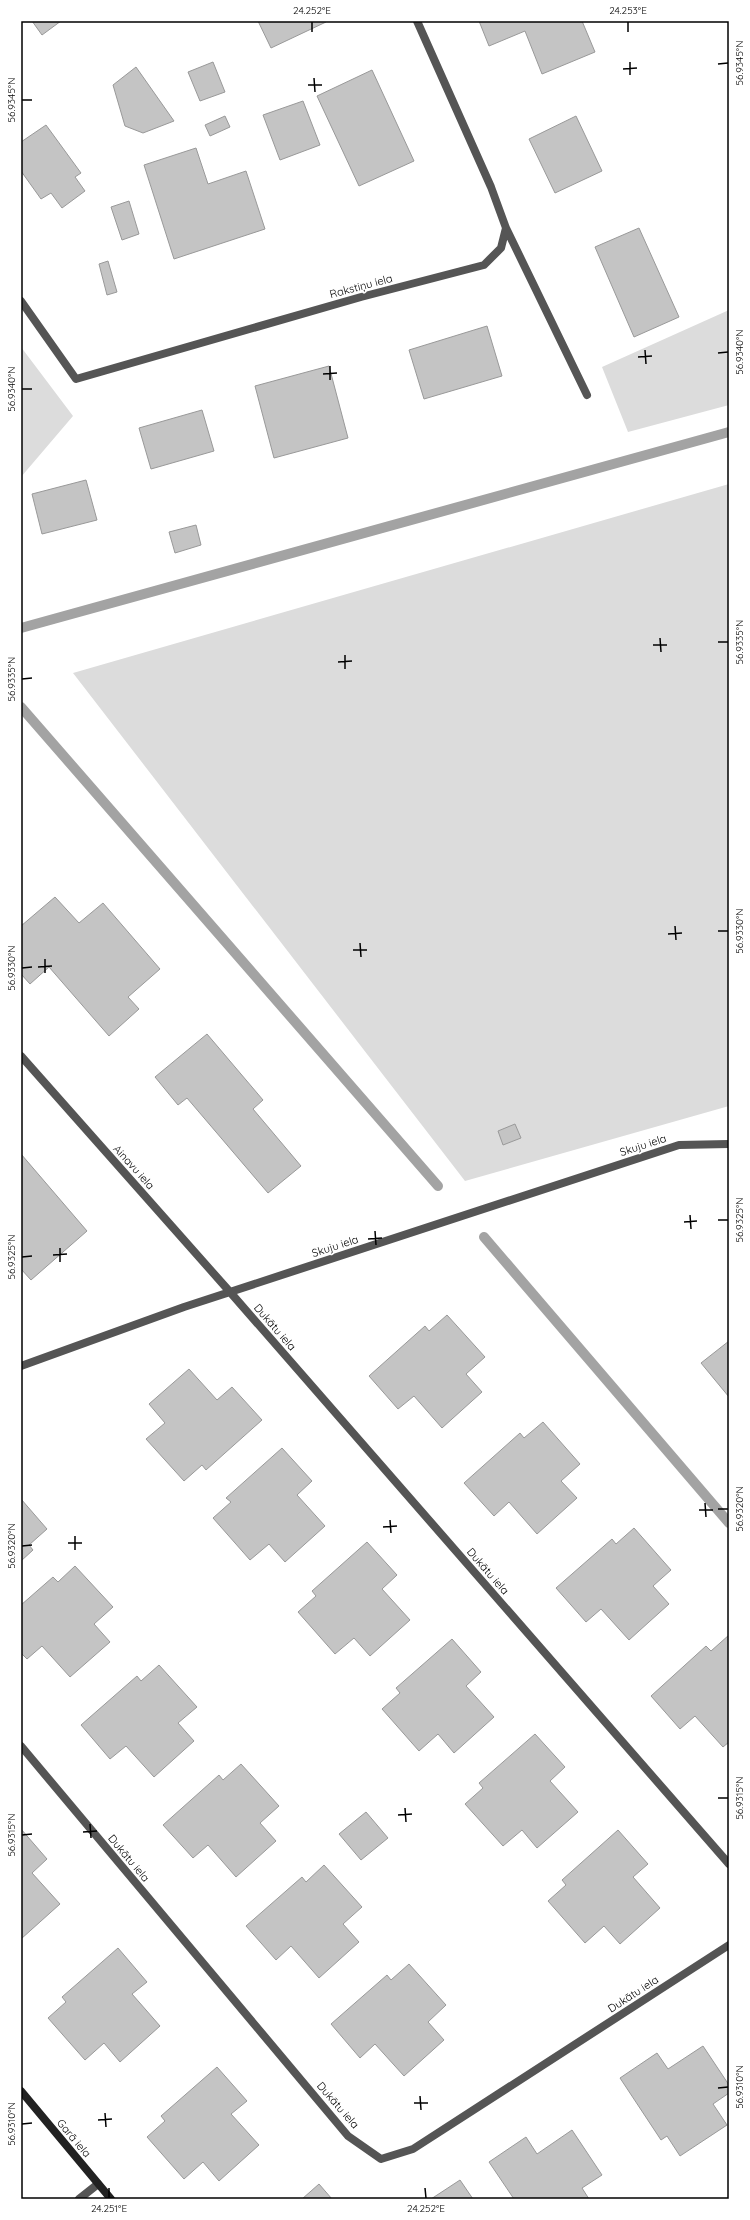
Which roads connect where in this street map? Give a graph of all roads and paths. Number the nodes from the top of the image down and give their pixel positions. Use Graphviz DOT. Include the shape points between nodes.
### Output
graph roads {
  1 [pos="417,21"];
  2 [pos="506,228"];
  3 [pos="21,301"];
  4 [pos="587,395"];
  5 [pos="21,1056"];
  6 [pos="729,1144"];
  7 [pos="230,1292"];
  8 [pos="21,1366"];
  9 [pos="21,1746"];
  10 [pos="729,1864"];
  11 [pos="729,1944"];
  12 [pos="21,2090"];
  13 [pos="98,2184"];
  14 [pos="80,2199"];
  15 [pos="111,2199"];
  1 -- 2 [label="street" via="491,187"];
  2 -- 3 [label="street, Rakstiņu iela" via="501,248 484,265 76,378"];
  2 -- 4 [label="street"];
  5 -- 7 [label="street, Ainavu iela"];
  6 -- 7 [label="street, Skuju iela" via="679,1145"];
  7 -- 8 [label="street, Skuju iela"];
  7 -- 10 [label="street, Dukātu iela"];
  9 -- 11 [label="street, Dukātu iela" via="348,2136 380,2159 414,2149"];
  12 -- 13 [label="street, Garā iela"];
  13 -- 14 [label="street"];
  13 -- 15 [label="street, Garā iela"];
}
